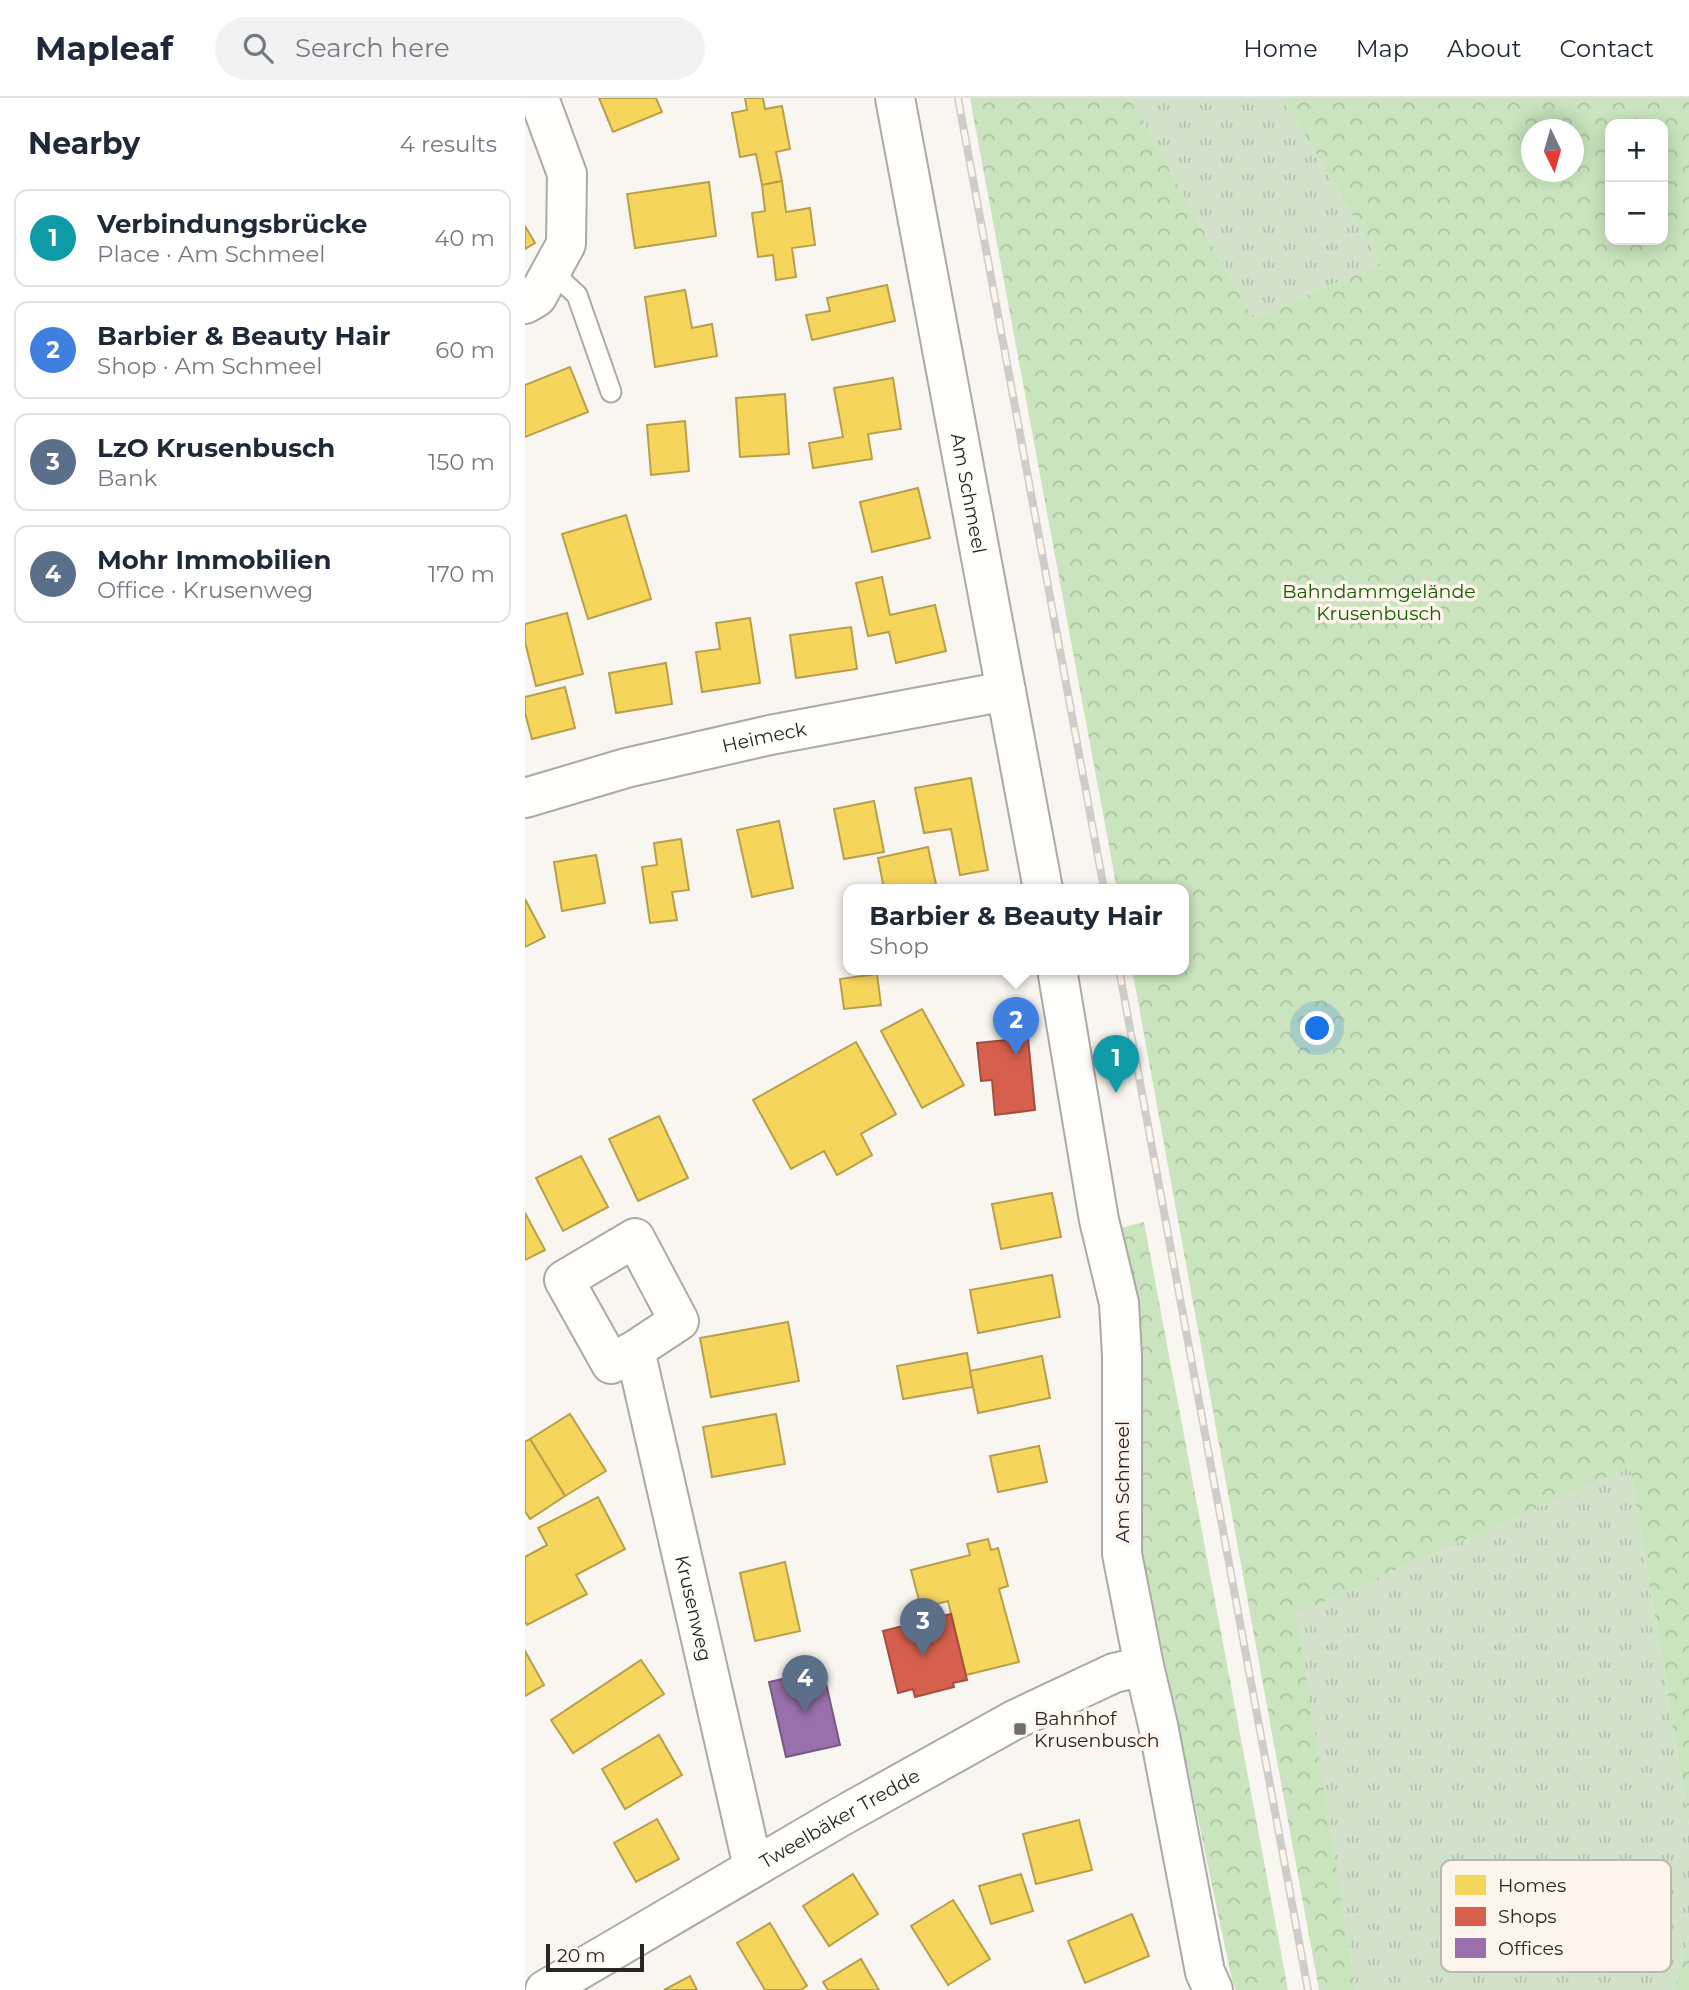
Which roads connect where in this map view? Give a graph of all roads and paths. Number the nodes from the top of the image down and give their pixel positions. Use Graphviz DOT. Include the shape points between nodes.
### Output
graph roads {
  1 [pos="539,98"];
  2 [pos="895,98"];
  3 [pos="551,271"];
  4 [pos="525,304"];
  5 [pos="611,391"];
  6 [pos="1006,691"];
  7 [pos="525,798"];
  8 [pos="1041,884"];
  9 [pos="1058,975"];
  10 [pos="635,1350"];
  11 [pos="1144,1666"];
  12 [pos="753,1867"];
  13 [pos="545,1990"];
  14 [pos="1213,1990"];
  1 -- 3 [label="street" via="568,174 566,244"];
  2 -- 6 [label="street, Am Schmeel"];
  3 -- 4 [label="street" via="537,297"];
  3 -- 5 [label="lane" via="577,296"];
  6 -- 7 [label="street, Heimeck" via="770,735 626,768"];
  6 -- 8 [label="street, Am Schmeel"];
  9 -- 11 [label="street, Am Schmeel" via="1099,1220 1119,1303 1122,1554"];
  10 -- 12 [label="street, Krusenweg"];
  11 -- 12 [label="street, Tweelbäker Tredde" via="1114,1673 1014,1720"];
  11 -- 14 [label="street, Am Schmeel" via="1205,1972"];
  12 -- 13 [label="street, Tweelbäker Tredde"];
}
